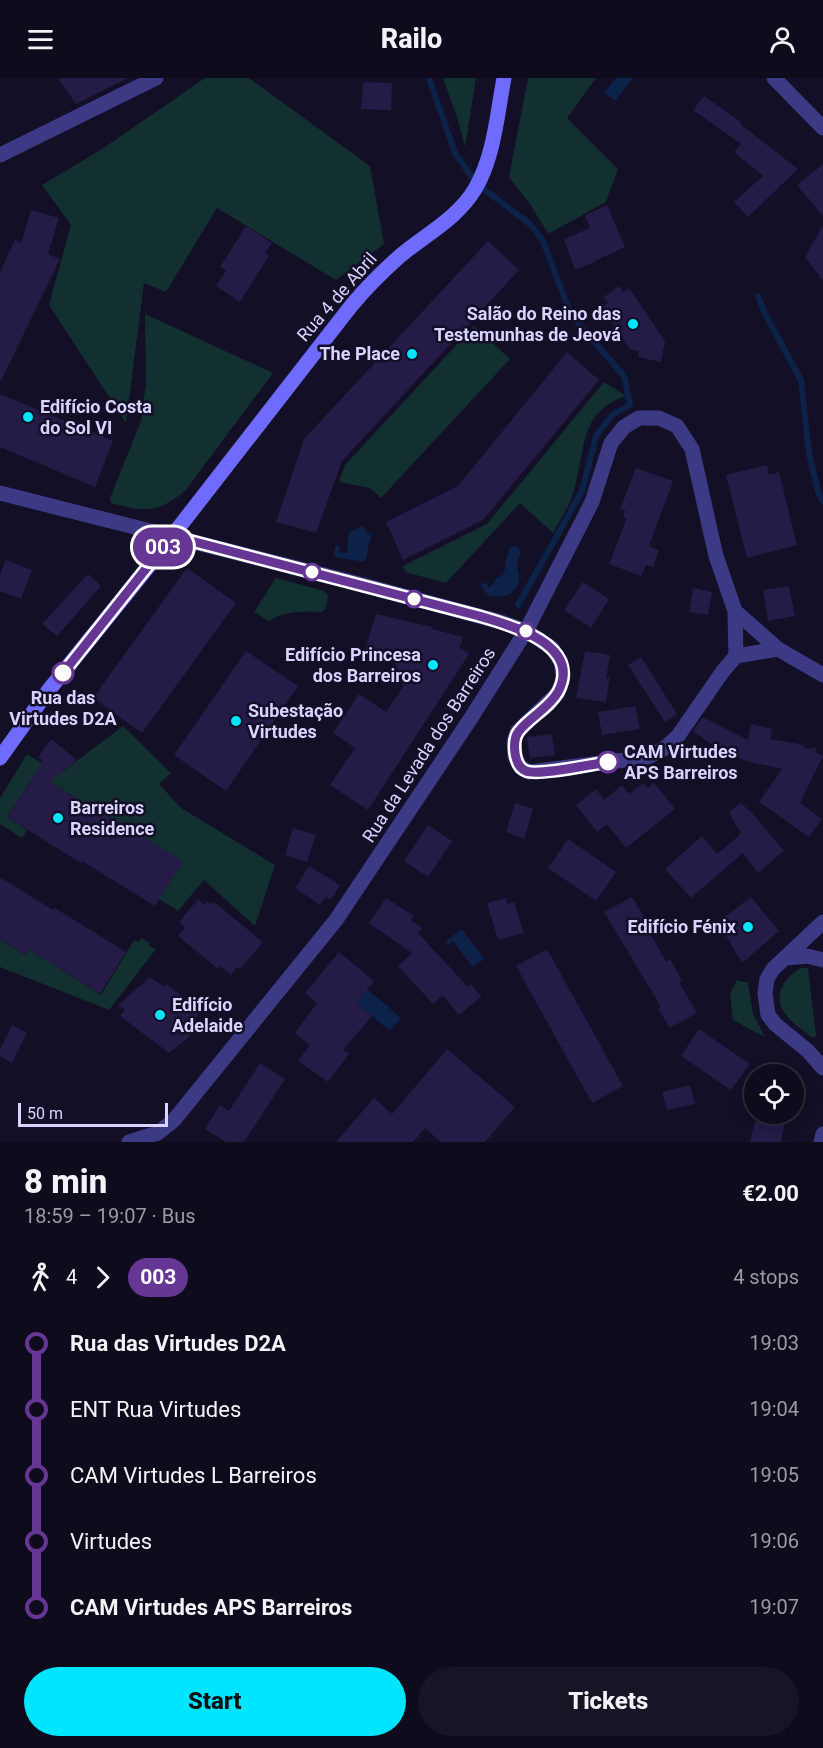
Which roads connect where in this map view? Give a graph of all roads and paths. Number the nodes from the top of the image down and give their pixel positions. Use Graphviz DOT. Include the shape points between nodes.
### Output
graph roads {
  1 [pos="156,78"];
  2 [pos="504,78"];
  3 [pos="774,78"];
  4 [pos="823,128"];
  5 [pos="0,155"];
  6 [pos="0,493"];
  7 [pos="172,536"];
  8 [pos="735,611"];
  9 [pos="526,631"];
  10 [pos="781,651"];
  11 [pos="736,656"];
  12 [pos="823,675"];
  13 [pos="0,758"];
  14 [pos="823,922"];
  15 [pos="786,958"];
  16 [pos="823,960"];
  17 [pos="823,1068"];
  18 [pos="823,1134"];
  19 [pos="129,1142"];
  20 [pos="821,1142"];
  1 -- 5 [label="street"];
  2 -- 7 [label="street, Rua 4 de Abril" via="488,160 475,189 451,218 400,256 357,298"];
  3 -- 4 [label="street"];
  6 -- 7 [label="street"];
  7 -- 9 [label="street"];
  7 -- 13 [label="street, Rua 4 de Abril" via="48,691"];
  8 -- 9 [label="street, Rua da Levada dos Barreiros" via="716,556 692,448 677,426 658,418 639,418 624,427 611,443 592,502"];
  8 -- 10 [label="street, Rua da Levada dos Barreiros"];
  8 -- 11 [label="street"];
  9 -- 11 [label="street" via="552,648 561,662 562,678 558,693 517,732 515,756 520,767 529,772 648,757 665,748"];
  9 -- 19 [label="street, Rua da Levada dos Barreiros" via="336,920 174,1120 158,1133"];
  10 -- 11 [label="street"];
  10 -- 12 [label="street, Rua da Levada dos Barreiros"];
  14 -- 15 [label="street"];
  15 -- 16 [label="street"];
  15 -- 17 [label="street" via="767,979 768,1015"];
  18 -- 20 [label="street"];
}
